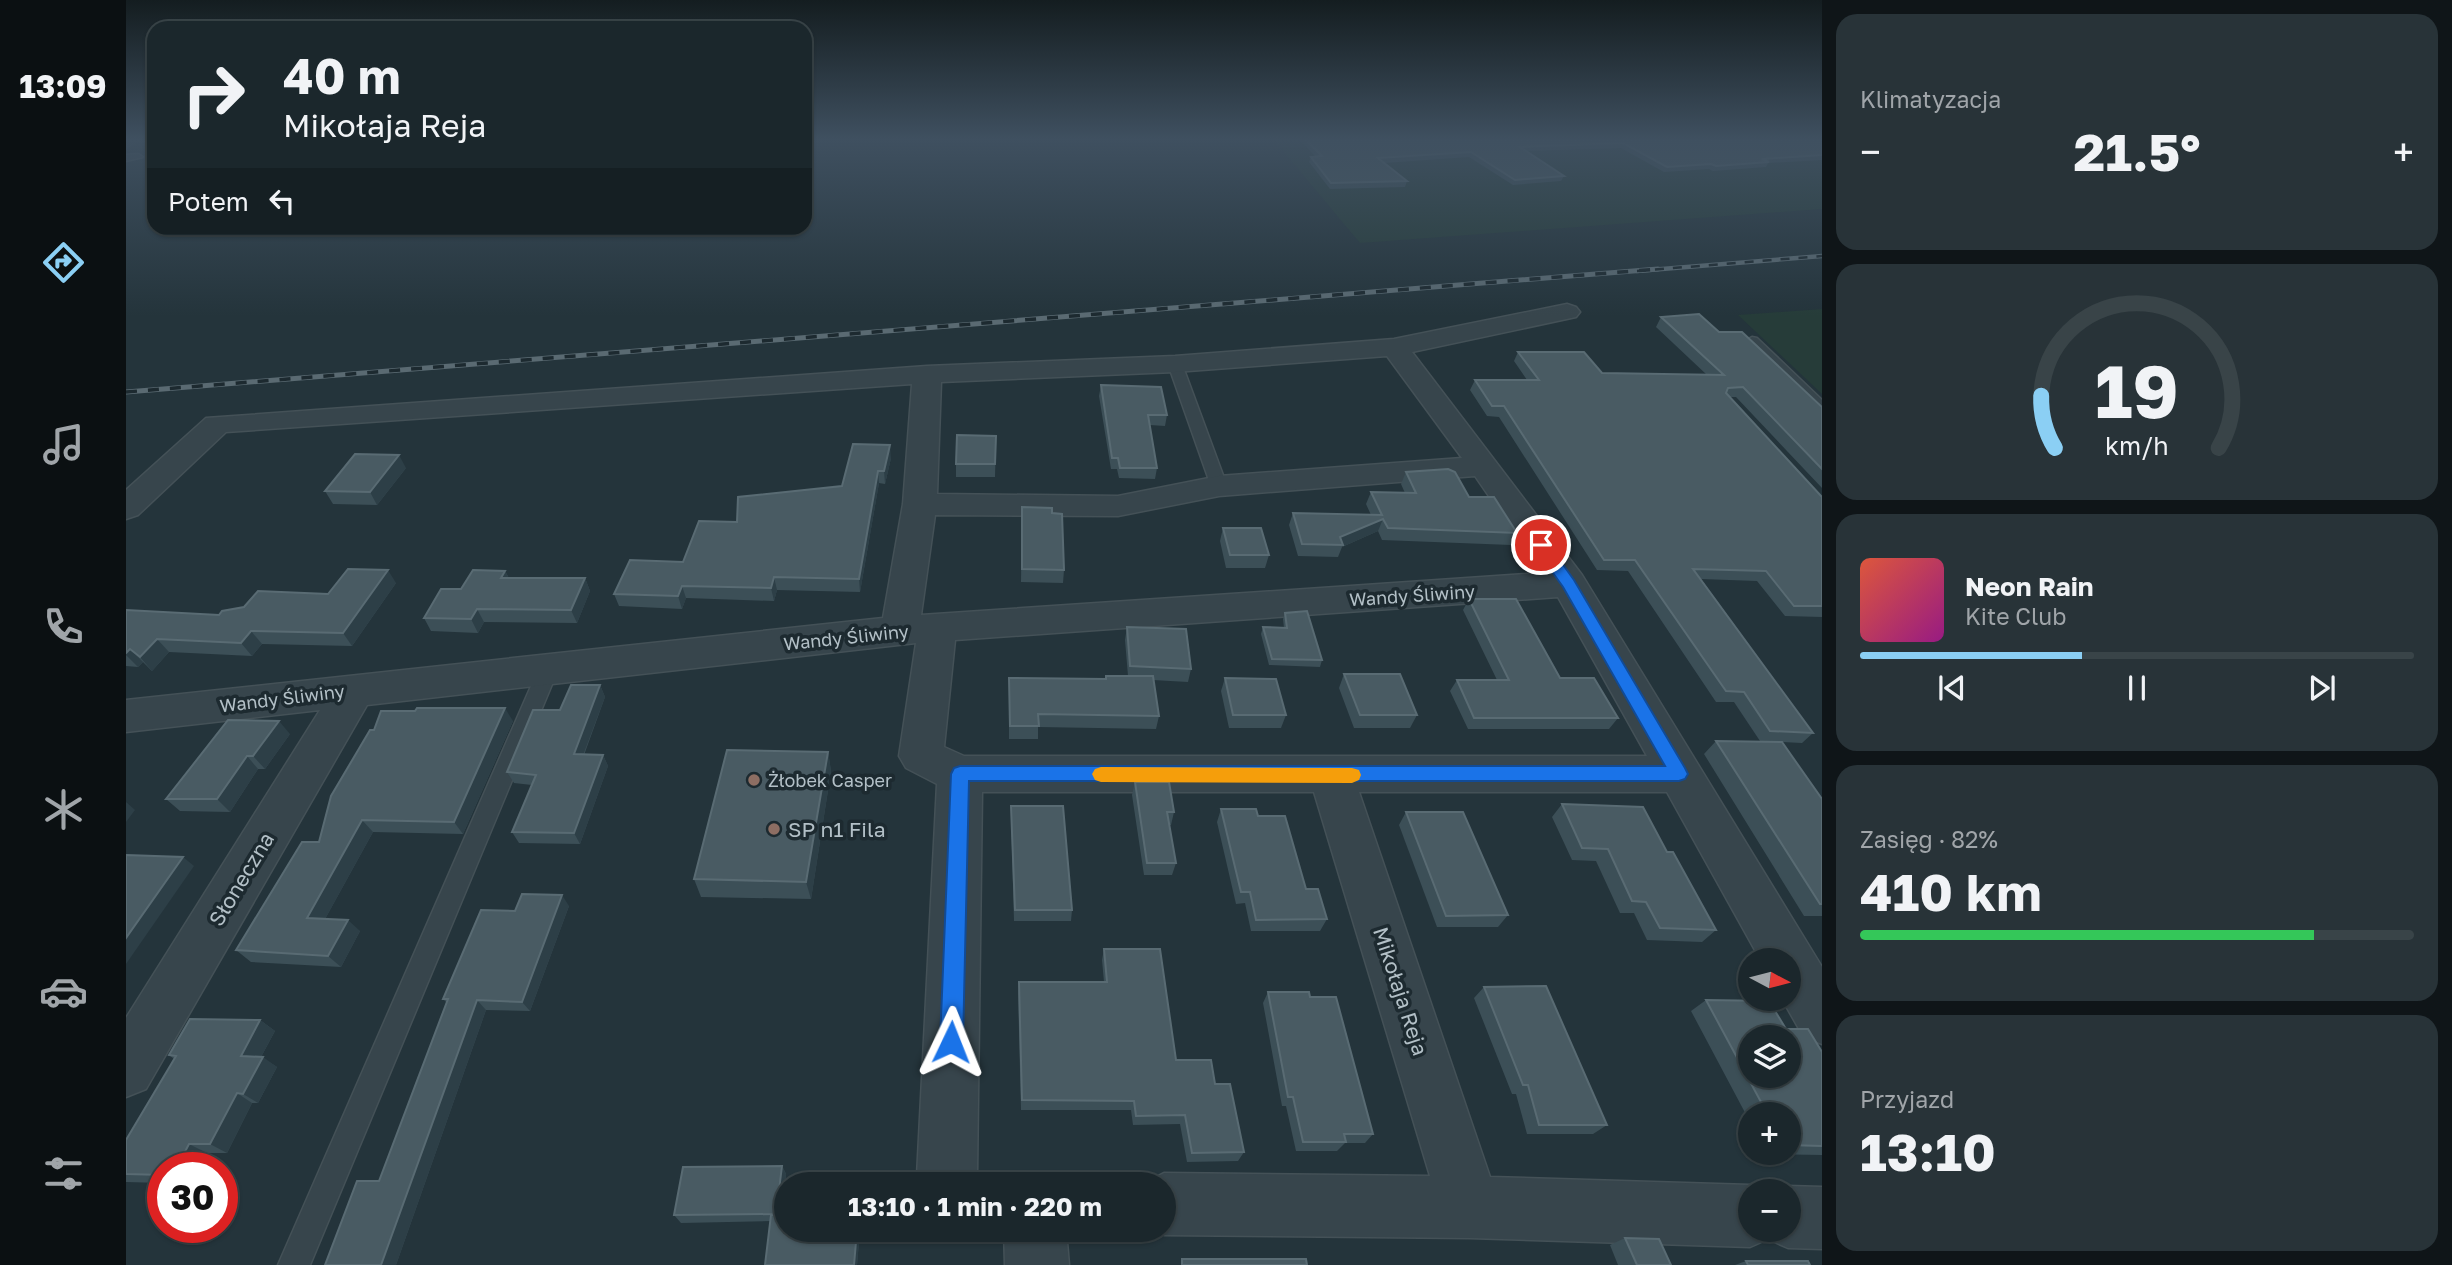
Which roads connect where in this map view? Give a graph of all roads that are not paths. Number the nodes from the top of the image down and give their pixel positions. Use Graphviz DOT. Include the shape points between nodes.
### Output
graph roads {
  1 [pos="1567,312"];
  2 [pos="1752,341"];
  3 [pos="1394,347"];
  4 [pos="1175,364"];
  5 [pos="927,374"];
  6 [pos="1822,408"];
  7 [pos="1484,466"];
  8 [pos="1219,486"];
  9 [pos="920,504"];
  10 [pos="126,508"];
  11 [pos="1569,584"];
  12 [pos="919,629"];
  13 [pos="548,670"];
  14 [pos="355,689"];
  15 [pos="126,716"];
  16 [pos="960,774"];
  17 [pos="1679,774"];
  18 [pos="1331,775"];
  19 [pos="1822,1017"];
  20 [pos="126,1069"];
  21 [pos="947,1172"];
  22 [pos="1176,1205"];
  23 [pos="1470,1207"];
  24 [pos="1738,1216"];
  25 [pos="1801,1217"];
  26 [pos="1822,1218"];
  27 [pos="1036,1242"];
  28 [pos="294,1265"];
  29 [pos="1037,1265"];
  1 -- 3 [label="street"];
  2 -- 6 [label="lane"];
  3 -- 4 [label="street"];
  3 -- 7 [label="street"];
  4 -- 5 [label="street"];
  4 -- 8 [label="lane"];
  5 -- 9 [label="street"];
  5 -- 10 [label="street" via="217,424"];
  7 -- 8 [label="street"];
  7 -- 11 [label="street"];
  8 -- 9 [label="street" via="1118,506"];
  9 -- 12 [label="street"];
  11 -- 12 [label="street, Wandy Śliwiny"];
  11 -- 17 [label="street"];
  12 -- 13 [label="street, Wandy Śliwiny"];
  12 -- 16 [label="street" via="921,756"];
  13 -- 14 [label="street, Wandy Śliwiny"];
  13 -- 28 [label="lane"];
  14 -- 15 [label="street, Wandy Śliwiny"];
  14 -- 20 [label="street, Słoneczna"];
  16 -- 18 [label="street"];
  16 -- 21 [label="street"];
  17 -- 18 [label="street"];
  17 -- 19 [label="street"];
  18 -- 23 [label="street, Mikołaja Reja"];
  22 -- 23 [label="street"];
  23 -- 24 [label="street"];
  25 -- 26 [label="street"];
  27 -- 29 [label="street"];
}
